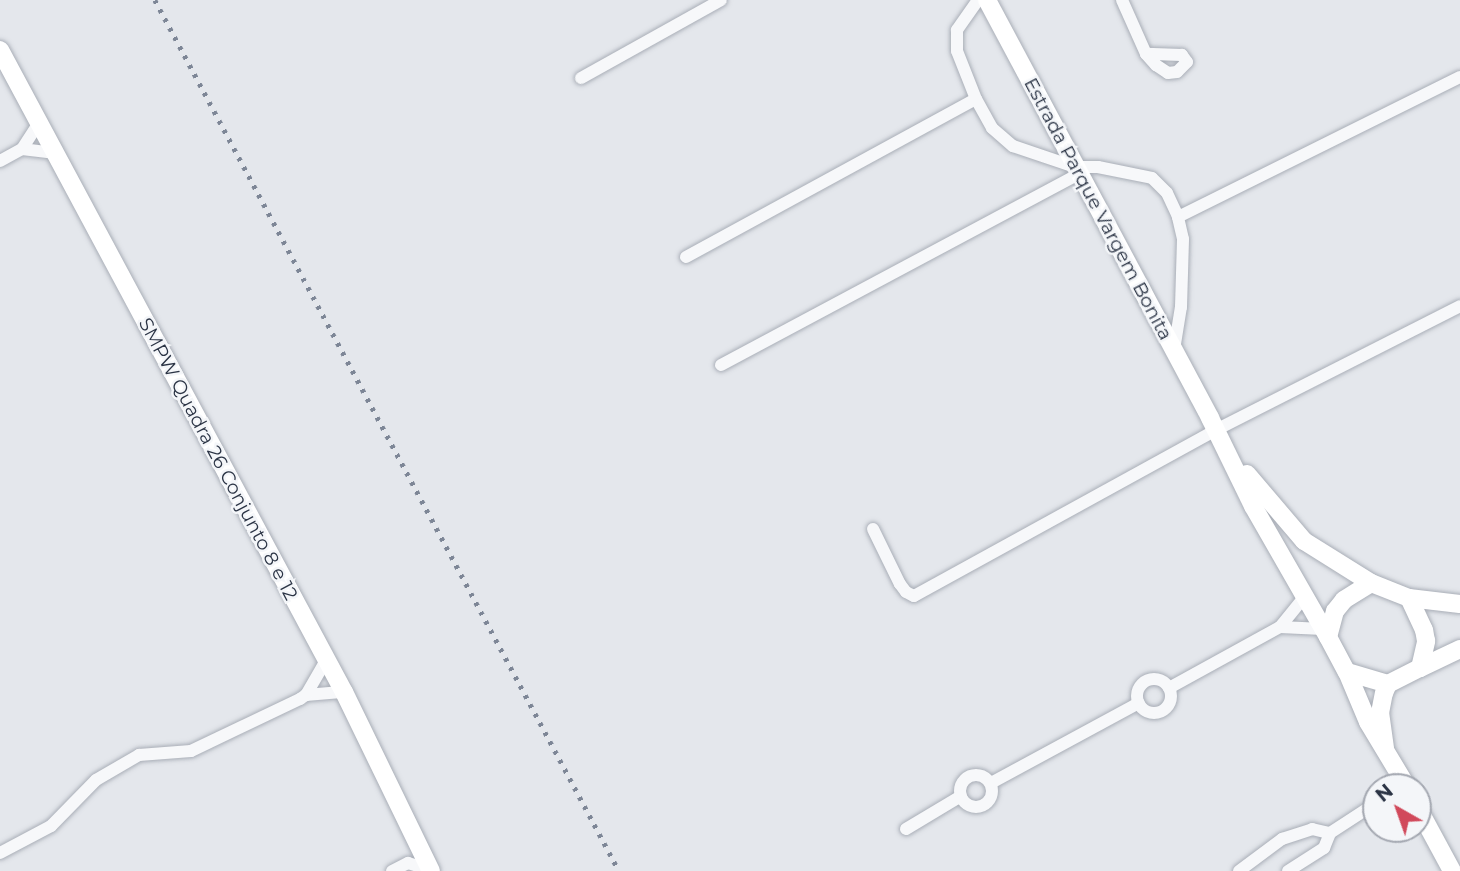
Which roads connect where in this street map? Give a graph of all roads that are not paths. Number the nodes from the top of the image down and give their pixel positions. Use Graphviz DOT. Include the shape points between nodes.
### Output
graph roads {
  1 [pos="721,0"];
  2 [pos="978,0"];
  3 [pos="988,0"];
  4 [pos="1122,0"];
  5 [pos="0,50"];
  6 [pos="1146,54"];
  7 [pos="581,78"];
  8 [pos="1460,78"];
  9 [pos="975,99"];
  10 [pos="38,124"];
  11 [pos="22,149"];
  12 [pos="54,153"];
  13 [pos="0,160"];
  14 [pos="1077,171"];
  15 [pos="1178,217"];
  16 [pos="686,257"];
  17 [pos="1460,306"];
  18 [pos="1174,350"];
  19 [pos="721,365"];
  20 [pos="1215,426"];
  21 [pos="873,529"];
  22 [pos="1371,583"];
  23 [pos="1305,596"];
  24 [pos="1409,598"];
  25 [pos="1460,604"];
  26 [pos="1280,627"];
  27 [pos="1325,633"];
  28 [pos="1460,649"];
  29 [pos="326,661"];
  30 [pos="1420,668"];
  31 [pos="1347,673"];
  32 [pos="1388,684"];
  33 [pos="1169,688"];
  34 [pos="344,692"];
  35 [pos="306,695"];
  36 [pos="1139,704"];
  37 [pos="1385,748"];
  38 [pos="1398,773"];
  39 [pos="991,783"];
  40 [pos="961,796"];
  41 [pos="1362,812"];
  42 [pos="905,829"];
  43 [pos="1330,833"];
  44 [pos="1432,834"];
  45 [pos="417,841"];
  46 [pos="0,853"];
  47 [pos="408,863"];
  48 [pos="431,870"];
  49 [pos="393,871"];
  50 [pos="1239,871"];
  51 [pos="1287,871"];
  52 [pos="1452,871"];
  1 -- 7 [label="street"];
  2 -- 9 [label="street" via="957,30 957,51"];
  3 -- 14 [label="main road, Estrada Parque Vargem Bonita"];
  4 -- 6 [label="street"];
  5 -- 10 [label="main road, SMPW Quadra 26 Conjunto 8 e 12"];
  8 -- 15 [label="street"];
  9 -- 14 [label="street" via="992,128 1013,146"];
  9 -- 16 [label="street"];
  10 -- 11 [label="street"];
  10 -- 12 [label="main road, SMPW Quadra 26 Conjunto 8 e 12"];
  11 -- 12 [label="street"];
  11 -- 13 [label="street"];
  12 -- 29 [label="main road, SMPW Quadra 26 Conjunto 8 e 12"];
  14 -- 15 [label="street" via="1098,167 1152,178 1167,193"];
  14 -- 18 [label="main road, Estrada Parque Vargem Bonita"];
  14 -- 19 [label="street"];
  15 -- 18 [label="street" via="1183,239 1181,307"];
  17 -- 20 [label="street"];
  18 -- 20 [label="main road, Estrada Parque Vargem Bonita"];
  20 -- 21 [label="street" via="914,596 900,584"];
  20 -- 22 [label="main road, Estrada Parque Vargem Bonita" via="1250,481 1304,541"];
  20 -- 23 [label="main road, Estrada Parque Vargem Bonita"];
  22 -- 24 [label="main road"];
  22 -- 27 [label="main road" via="1344,600"];
  23 -- 26 [label="street"];
  23 -- 27 [label="main road, Estrada Parque Vargem Bonita"];
  24 -- 25 [label="main road"];
  24 -- 30 [label="main road" via="1426,641"];
  26 -- 27 [label="street"];
  26 -- 33 [label="street"];
  27 -- 31 [label="main road"];
  28 -- 30 [label="main road"];
  29 -- 34 [label="main road, SMPW Quadra 26 Conjunto 8 e 12"];
  29 -- 35 [label="street"];
  30 -- 32 [label="main road"];
  31 -- 32 [label="main road"];
  31 -- 37 [label="main road"];
  32 -- 37 [label="main road" via="1380,713"];
  33 -- 36 [label="street" via="1169,703 1162,711 1146,711"];
  33 -- 36 [label="street" via="1157,679 1146,681 1137,693"];
  34 -- 35 [label="street"];
  34 -- 45 [label="main road, SMPW Quadra 26 Conjunto 8 e 12"];
  35 -- 46 [label="street" via="200,748 139,755 96,780 51,826"];
  36 -- 39 [label="street"];
  37 -- 38 [label="main road"];
  39 -- 40 [label="street" via="978,775 967,777"];
  39 -- 40 [label="street" via="992,794 986,804 974,807"];
  40 -- 42 [label="street"];
  41 -- 43 [label="street"];
  43 -- 50 [label="street" via="1312,829 1294,834"];
  43 -- 51 [label="street" via="1324,848"];
  44 -- 52 [label="main road"];
  45 -- 47 [label="street"];
  45 -- 48 [label="main road, SMPW Quadra 26 Conjunto 8 e 12"];
  47 -- 48 [label="street"];
  47 -- 49 [label="street"];
}
